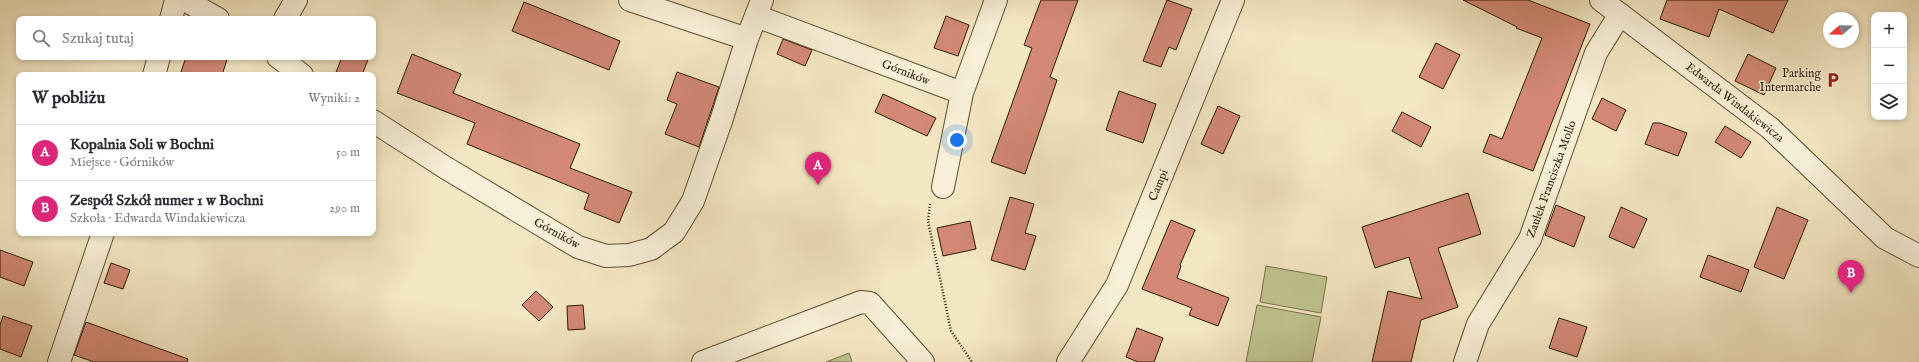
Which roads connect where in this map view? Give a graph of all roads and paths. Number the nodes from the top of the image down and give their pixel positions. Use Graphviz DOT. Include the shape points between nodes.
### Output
graph roads {
  1 [pos="176,0"];
  2 [pos="185,0"];
  3 [pos="296,0"];
  4 [pos="630,0"];
  5 [pos="996,0"];
  6 [pos="1233,0"];
  7 [pos="1601,0"];
  8 [pos="759,8"];
  9 [pos="1620,14"];
  10 [pos="171,16"];
  11 [pos="213,16"];
  12 [pos="287,16"];
  13 [pos="747,39"];
  14 [pos="158,60"];
  15 [pos="282,60"];
  16 [pos="155,72"];
  17 [pos="298,72"];
  18 [pos="962,94"];
  19 [pos="376,122"];
  20 [pos="943,187"];
  21 [pos="102,236"];
  22 [pos="1919,256"];
  23 [pos="59,362"];
  24 [pos="703,362"];
  25 [pos="923,362"];
  26 [pos="972,362"];
  27 [pos="1068,362"];
  28 [pos="1465,362"];
  1 -- 10 [label="street"];
  2 -- 11 [label="street"];
  3 -- 12 [label="street"];
  4 -- 13 [label="street"];
  5 -- 18 [label="street"];
  6 -- 27 [label="street, Campi" via="1117,285"];
  7 -- 9 [label="street, Edwarda Windakiewicza"];
  8 -- 13 [label="street, Górników"];
  8 -- 18 [label="street, Górników"];
  9 -- 22 [label="street, Edwarda Windakiewicza" via="1770,128 1885,238"];
  9 -- 28 [label="street, Zaułek Franciszka Mollo" via="1596,53 1530,239 1478,324"];
  13 -- 19 [label="street, Górników" via="693,201 674,232 651,249 629,255 606,256 578,247 446,168"];
  14 -- 16 [label="street"];
  15 -- 17 [label="street"];
  18 -- 20 [label="street"];
  20 -- 26 [label="path" via="932,186 928,221 951,331"];
  21 -- 23 [label="street"];
  24 -- 25 [label="street" via="861,302 870,303"];
}
